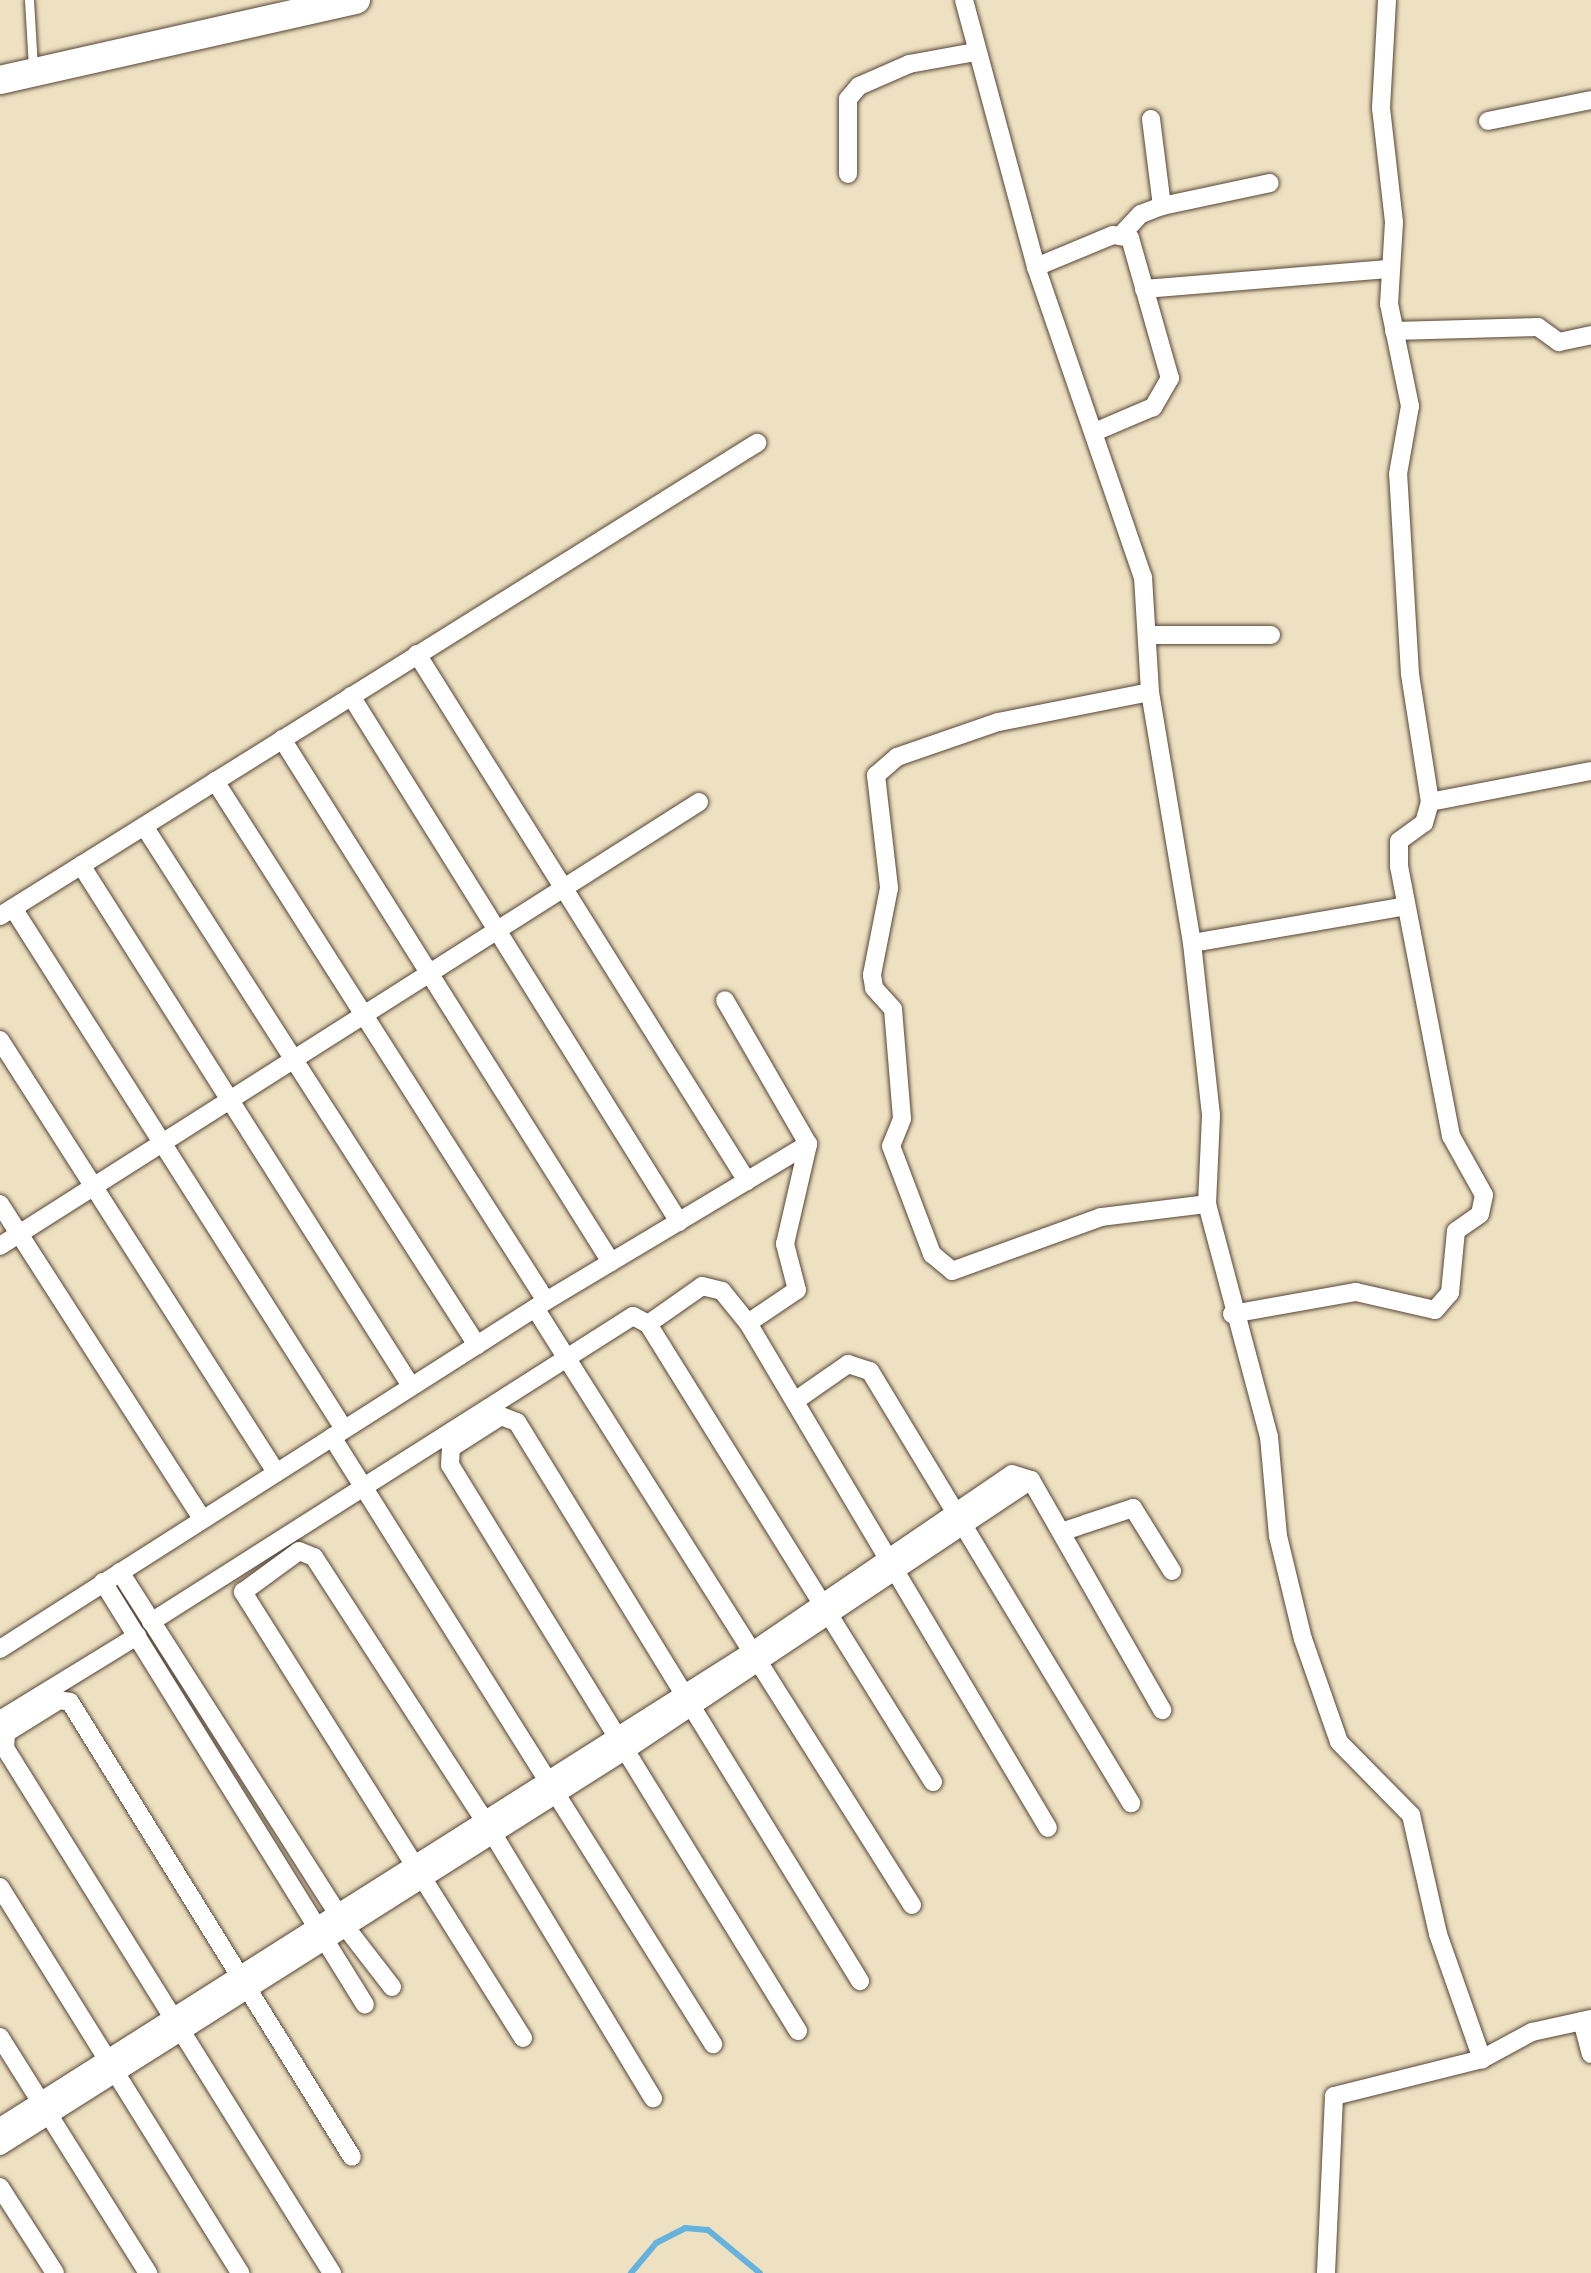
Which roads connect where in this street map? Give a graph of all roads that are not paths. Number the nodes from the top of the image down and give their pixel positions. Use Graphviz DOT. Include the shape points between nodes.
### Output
graph roads {
  1 [pos="29,0"];
  2 [pos="356,0"];
  3 [pos="964,0"];
  4 [pos="1387,0"];
  5 [pos="976,52"];
  6 [pos="34,75"];
  7 [pos="0,80"];
  8 [pos="1591,100"];
  9 [pos="1150,118"];
  10 [pos="1488,122"];
  11 [pos="848,174"];
  12 [pos="1270,183"];
  13 [pos="1162,206"];
  14 [pos="1123,233"];
  15 [pos="1036,268"];
  16 [pos="1388,269"];
  17 [pos="1144,289"];
  18 [pos="1394,332"];
  19 [pos="1591,335"];
  20 [pos="1096,431"];
  21 [pos="757,443"];
  22 [pos="1147,635"];
  23 [pos="1271,635"];
  24 [pos="418,654"];
  25 [pos="1150,692"];
  26 [pos="351,696"];
  27 [pos="282,739"];
  28 [pos="1591,771"];
  29 [pos="215,781"];
  30 [pos="699,802"];
  31 [pos="1430,802"];
  32 [pos="144,826"];
  33 [pos="81,865"];
  34 [pos="562,888"];
  35 [pos="1406,906"];
  36 [pos="7,912"];
  37 [pos="499,933"];
  38 [pos="1192,943"];
  39 [pos="431,976"];
  40 [pos="724,1000"];
  41 [pos="365,1017"];
  42 [pos="0,1040"];
  43 [pos="295,1061"];
  44 [pos="231,1102"];
  45 [pos="163,1144"];
  46 [pos="808,1144"];
  47 [pos="747,1181"];
  48 [pos="94,1187"];
  49 [pos="0,1204"];
  50 [pos="1206,1204"];
  51 [pos="679,1222"];
  52 [pos="20,1234"];
  53 [pos="0,1246"];
  54 [pos="611,1262"];
  55 [pos="540,1304"];
  56 [pos="1232,1314"];
  57 [pos="748,1323"];
  58 [pos="648,1324"];
  59 [pos="477,1344"];
  60 [pos="568,1358"];
  61 [pos="411,1386"];
  62 [pos="795,1401"];
  63 [pos="338,1433"];
  64 [pos="276,1472"];
  65 [pos="364,1486"];
  66 [pos="964,1518"];
  67 [pos="202,1519"];
  68 [pos="1061,1532"];
  69 [pos="894,1564"];
  70 [pos="1172,1571"];
  71 [pos="112,1577"];
  72 [pos="824,1610"];
  73 [pos="152,1622"];
  74 [pos="137,1636"];
  75 [pos="0,1649"];
  76 [pos="758,1655"];
  77 [pos="690,1699"];
  78 [pos="1162,1710"];
  79 [pos="0,1720"];
  80 [pos="622,1744"];
  81 [pos="933,1782"];
  82 [pos="555,1785"];
  83 [pos="1131,1803"];
  84 [pos="489,1827"];
  85 [pos="1048,1828"];
  86 [pos="421,1869"];
  87 [pos="0,1888"];
  88 [pos="912,1905"];
  89 [pos="343,1922"];
  90 [pos="322,1935"];
  91 [pos="860,1981"];
  92 [pos="245,1984"];
  93 [pos="392,1987"];
  94 [pos="365,2004"];
  95 [pos="1586,2020"];
  96 [pos="178,2026"];
  97 [pos="798,2031"];
  98 [pos="0,2037"];
  99 [pos="523,2038"];
  100 [pos="713,2044"];
  101 [pos="1591,2054"];
  102 [pos="1482,2059"];
  103 [pos="111,2067"];
  104 [pos="654,2098"];
  105 [pos="45,2108"];
  106 [pos="0,2127"];
  107 [pos="0,2146"];
  108 [pos="352,2157"];
  109 [pos="0,2186"];
  110 [pos="55,2273"];
  111 [pos="148,2273"];
  112 [pos="240,2273"];
  113 [pos="332,2273"];
  114 [pos="1326,2273"];
  1 -- 6 [label="lane"];
  2 -- 6 [label="street"];
  3 -- 5 [label="street"];
  4 -- 16 [label="street" via="1382,108 1394,222"];
  5 -- 11 [label="street" via="909,64 859,86 848,99"];
  5 -- 15 [label="street"];
  6 -- 7 [label="street"];
  8 -- 10 [label="street"];
  9 -- 13 [label="street"];
  12 -- 13 [label="street"];
  13 -- 14 [label="street" via="1140,214"];
  14 -- 15 [label="street"];
  14 -- 17 [label="street"];
  15 -- 20 [label="street"];
  16 -- 17 [label="street"];
  16 -- 18 [label="street"];
  17 -- 20 [label="street" via="1170,378 1153,407"];
  18 -- 19 [label="street" via="1538,327 1558,342"];
  18 -- 31 [label="street" via="1408,376 1398,474 1410,674"];
  20 -- 22 [label="street" via="1143,576"];
  21 -- 24 [label="street"];
  22 -- 23 [label="street"];
  22 -- 25 [label="street"];
  24 -- 26 [label="street"];
  24 -- 34 [label="street"];
  25 -- 38 [label="street"];
  25 -- 50 [label="street" via="998,722 897,757 876,775 889,888 872,975 874,988 894,1009 902,1119 890,1146 932,1254 952,1270 1101,1217"];
  26 -- 27 [label="street"];
  26 -- 37 [label="street"];
  27 -- 29 [label="street"];
  27 -- 39 [label="street"];
  28 -- 31 [label="street"];
  29 -- 32 [label="street"];
  29 -- 41 [label="street"];
  30 -- 34 [label="street"];
  31 -- 35 [label="street" via="1424,823 1399,841"];
  32 -- 33 [label="street"];
  32 -- 43 [label="street"];
  33 -- 36 [label="street"];
  33 -- 44 [label="street"];
  34 -- 37 [label="street"];
  34 -- 47 [label="street"];
  35 -- 38 [label="street"];
  35 -- 56 [label="street" via="1451,1136 1484,1195 1480,1214 1456,1232 1449,1298 1435,1310 1412,1310 1356,1292"];
  36 -- 45 [label="street"];
  37 -- 39 [label="street"];
  37 -- 51 [label="street"];
  38 -- 50 [label="street" via="1211,1116"];
  39 -- 41 [label="street"];
  39 -- 54 [label="street"];
  40 -- 46 [label="street"];
  41 -- 43 [label="street"];
  41 -- 55 [label="street"];
  42 -- 48 [label="street"];
  43 -- 44 [label="street"];
  43 -- 59 [label="street"];
  44 -- 45 [label="street"];
  44 -- 61 [label="street"];
  45 -- 48 [label="street"];
  45 -- 63 [label="street"];
  46 -- 47 [label="street"];
  46 -- 57 [label="street" via="785,1244 797,1290"];
  47 -- 51 [label="street"];
  48 -- 52 [label="street"];
  48 -- 64 [label="street"];
  49 -- 52 [label="street"];
  50 -- 56 [label="street"];
  51 -- 54 [label="street"];
  52 -- 53 [label="street"];
  52 -- 67 [label="street"];
  54 -- 55 [label="street"];
  55 -- 59 [label="street"];
  55 -- 60 [label="street"];
  56 -- 102 [label="street" via="1269,1437 1278,1536 1302,1639 1339,1742 1410,1815 1438,1934"];
  57 -- 58 [label="street" via="714,1285 702,1286"];
  57 -- 62 [label="street"];
  58 -- 60 [label="street" via="633,1316"];
  58 -- 72 [label="street"];
  59 -- 61 [label="street"];
  60 -- 65 [label="street"];
  60 -- 76 [label="street"];
  61 -- 63 [label="street"];
  62 -- 66 [label="street" via="848,1364 860,1364"];
  62 -- 69 [label="street"];
  63 -- 64 [label="street"];
  63 -- 65 [label="street"];
  64 -- 67 [label="street"];
  65 -- 73 [label="street"];
  65 -- 82 [label="street"];
  66 -- 68 [label="street" via="1019,1471"];
  66 -- 69 [label="street"];
  66 -- 83 [label="street"];
  67 -- 71 [label="street"];
  68 -- 70 [label="street" via="1133,1508"];
  68 -- 78 [label="street"];
  69 -- 72 [label="street"];
  69 -- 85 [label="street"];
  71 -- 73 [label="street"];
  71 -- 74 [label="street"];
  71 -- 75 [label="street"];
  72 -- 76 [label="street"];
  72 -- 81 [label="street"];
  73 -- 89 [label="street"];
  74 -- 79 [label="street"];
  74 -- 90 [label="street"];
  76 -- 77 [label="street"];
  76 -- 88 [label="street"];
  77 -- 80 [label="street"];
  77 -- 80 [label="street" via="517,1422 502,1416 451,1448 450,1465"];
  77 -- 91 [label="street"];
  80 -- 82 [label="street"];
  80 -- 97 [label="street"];
  82 -- 84 [label="street"];
  82 -- 100 [label="street"];
  84 -- 86 [label="street"];
  84 -- 86 [label="street" via="310,1552 294,1554 243,1592"];
  84 -- 104 [label="street"];
  86 -- 89 [label="street"];
  86 -- 99 [label="street"];
  87 -- 103 [label="street"];
  89 -- 90 [label="street"];
  89 -- 93 [label="street"];
  90 -- 92 [label="street"];
  90 -- 94 [label="street"];
  92 -- 96 [label="street"];
  92 -- 96 [label="street" via="74,1708 58,1700 6,1734 2,1744"];
  92 -- 108 [label="street"];
  95 -- 101 [label="street"];
  95 -- 102 [label="street" via="1532,2032"];
  96 -- 103 [label="street"];
  96 -- 113 [label="street"];
  98 -- 105 [label="street"];
  102 -- 114 [label="street" via="1334,2096"];
  103 -- 105 [label="street"];
  103 -- 112 [label="street"];
  105 -- 106 [label="street"];
  105 -- 107 [label="street"];
  105 -- 111 [label="street"];
  109 -- 110 [label="street"];
}
